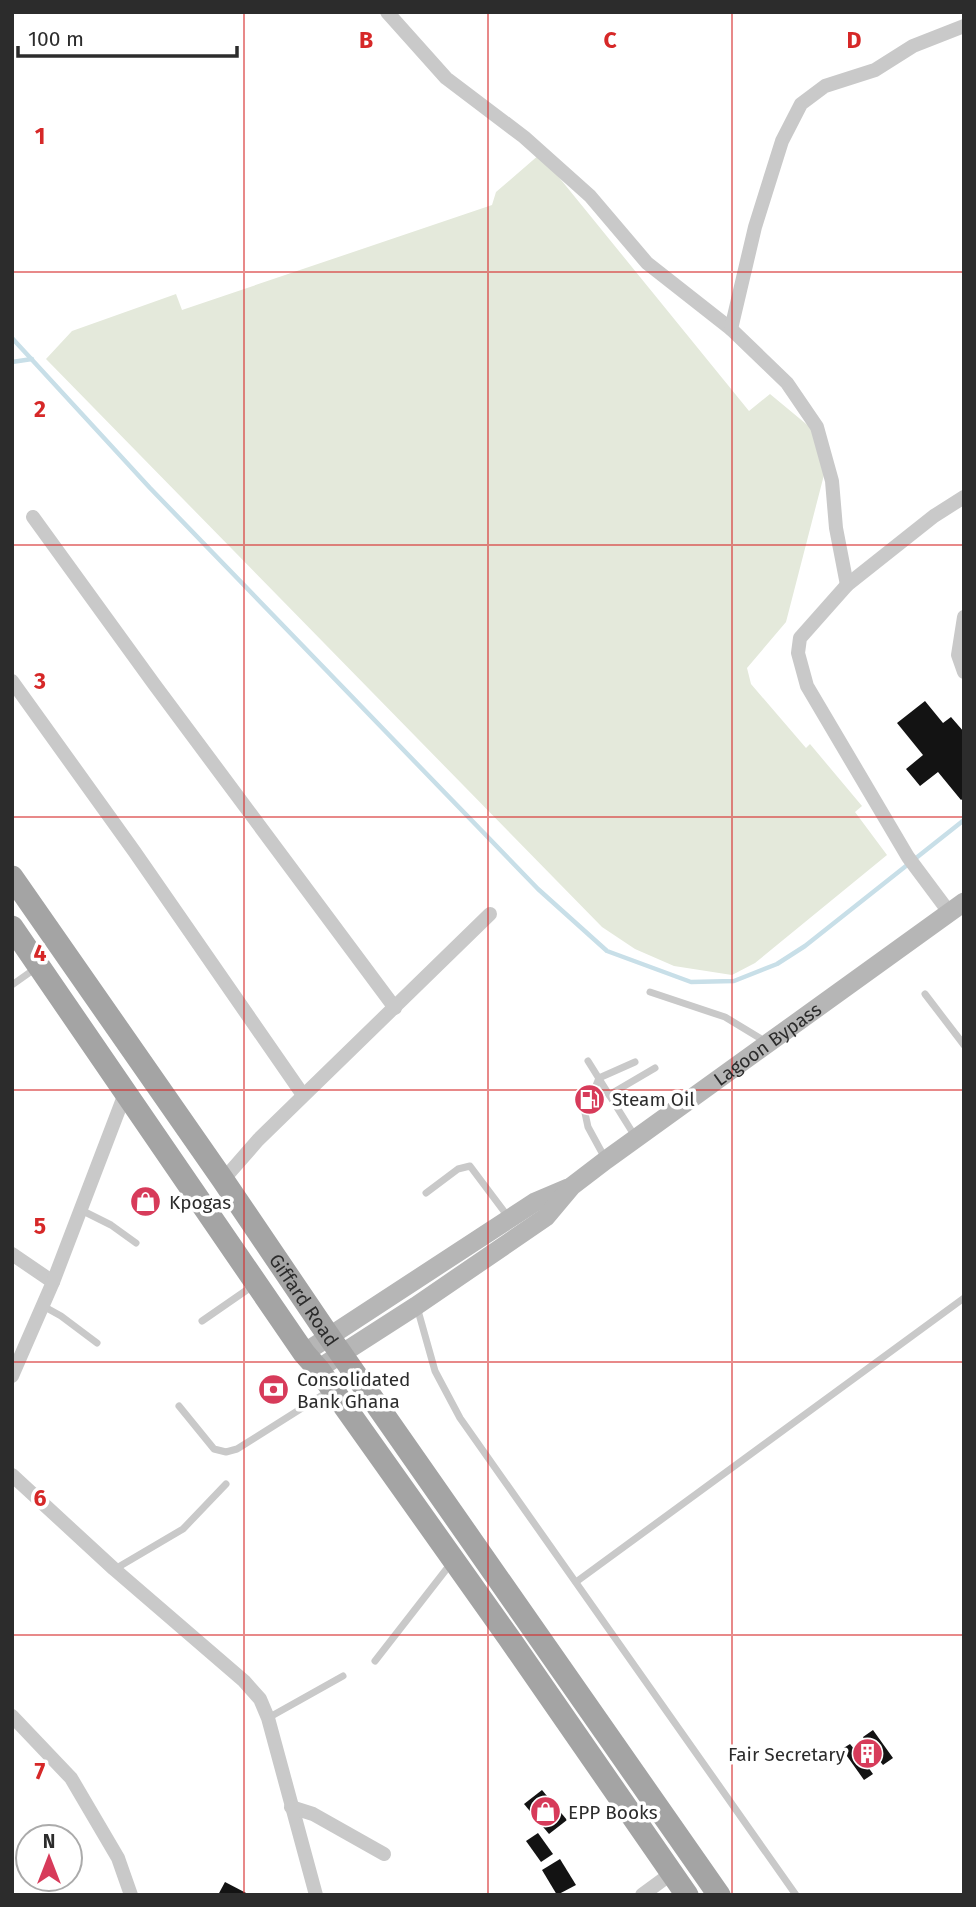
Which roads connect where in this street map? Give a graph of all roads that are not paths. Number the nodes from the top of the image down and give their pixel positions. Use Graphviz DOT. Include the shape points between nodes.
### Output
graph roads {
  1 [pos="387,12"];
  2 [pos="964,26"];
  3 [pos="731,329"];
  4 [pos="964,498"];
  5 [pos="33,517"];
  6 [pos="846,585"];
  7 [pos="964,617"];
  8 [pos="964,672"];
  9 [pos="12,681"];
  10 [pos="12,877"];
  11 [pos="957,907"];
  12 [pos="490,914"];
  13 [pos="12,927"];
  14 [pos="39,965"];
  15 [pos="12,985"];
  16 [pos="650,992"];
  17 [pos="925,994"];
  18 [pos="395,1008"];
  19 [pos="768,1043"];
  20 [pos="964,1045"];
  21 [pos="588,1060"];
  22 [pos="635,1062"];
  23 [pos="655,1068"];
  24 [pos="599,1078"];
  25 [pos="126,1091"];
  26 [pos="303,1095"];
  27 [pos="609,1095"];
  28 [pos="636,1138"];
  29 [pos="606,1160"];
  30 [pos="223,1180"];
  31 [pos="572,1186"];
  32 [pos="426,1193"];
  33 [pos="81,1209"];
  34 [pos="510,1219"];
  35 [pos="136,1243"];
  36 [pos="12,1254"];
  37 [pos="53,1282"];
  38 [pos="257,1283"];
  39 [pos="964,1298"];
  40 [pos="43,1306"];
  41 [pos="416,1306"];
  42 [pos="202,1321"];
  43 [pos="97,1343"];
  44 [pos="336,1346"];
  45 [pos="311,1361"];
  46 [pos="12,1376"];
  47 [pos="332,1390"];
  48 [pos="179,1405"];
  49 [pos="12,1475"];
  50 [pos="226,1484"];
  51 [pos="453,1560"];
  52 [pos="114,1569"];
  53 [pos="576,1583"];
  54 [pos="375,1661"];
  55 [pos="343,1676"];
  56 [pos="12,1716"];
  57 [pos="268,1718"];
  58 [pos="291,1807"];
  59 [pos="384,1854"];
  60 [pos="672,1872"];
  61 [pos="131,1895"];
  62 [pos="316,1895"];
  63 [pos="642,1895"];
  64 [pos="687,1895"];
  65 [pos="719,1895"];
  66 [pos="796,1895"];
  1 -- 3 [label="street" via="446,78 524,137 590,196 647,263"];
  2 -- 3 [label="street" via="913,46 875,70 824,86 801,104 770,178"];
  3 -- 6 [label="street" via="788,383 817,427 832,481"];
  4 -- 6 [label="street"];
  5 -- 18 [label="street"];
  6 -- 11 [label="street" via="800,638 798,653 807,686 912,862"];
  7 -- 8 [label="street" via="958,655"];
  9 -- 26 [label="street"];
  10 -- 30 [label="main road, Giffard Road"];
  11 -- 19 [label="street, Lagoon Bypass"];
  12 -- 18 [label="street"];
  13 -- 14 [label="main road, Giffard Road"];
  14 -- 15 [label="lane"];
  14 -- 25 [label="main road, Giffard Road"];
  16 -- 19 [label="lane" via="725,1017"];
  17 -- 20 [label="lane"];
  18 -- 26 [label="street"];
  19 -- 28 [label="street, Lagoon Bypass"];
  21 -- 24 [label="lane"];
  22 -- 24 [label="lane"];
  23 -- 27 [label="lane"];
  24 -- 27 [label="lane"];
  24 -- 29 [label="lane" via="585,1113"];
  25 -- 33 [label="street"];
  25 -- 38 [label="main road, Giffard Road"];
  26 -- 30 [label="street"];
  27 -- 28 [label="lane"];
  28 -- 29 [label="street, Lagoon Bypass"];
  29 -- 31 [label="street, Lagoon Bypass"];
  30 -- 44 [label="main road, Giffard Road"];
  31 -- 34 [label="street, Lagoon Bypass"];
  31 -- 41 [label="street, Lagoon Bypass" via="546,1217"];
  32 -- 34 [label="lane" via="458,1169 470,1166"];
  33 -- 35 [label="lane"];
  33 -- 37 [label="street"];
  34 -- 44 [label="street, Lagoon Bypass"];
  36 -- 37 [label="street"];
  37 -- 40 [label="street"];
  38 -- 42 [label="lane"];
  38 -- 45 [label="main road, Giffard Road"];
  39 -- 53 [label="lane"];
  40 -- 43 [label="lane"];
  40 -- 46 [label="street"];
  41 -- 44 [label="street, Lagoon Bypass"];
  41 -- 53 [label="lane" via="435,1371 460,1418"];
  44 -- 45 [label="street, Lagoon Bypass"];
  44 -- 65 [label="main road, Giffard Road"];
  45 -- 47 [label="main road, Giffard Road"];
  47 -- 48 [label="lane" via="226,1452 214,1449"];
  47 -- 51 [label="main road, Giffard Road"];
  49 -- 52 [label="street"];
  50 -- 52 [label="lane" via="183,1529"];
  51 -- 54 [label="lane"];
  51 -- 60 [label="main road, Giffard Road"];
  52 -- 57 [label="street" via="244,1681 260,1699"];
  53 -- 66 [label="lane"];
  55 -- 57 [label="lane"];
  56 -- 61 [label="street" via="71,1778 118,1858"];
  57 -- 58 [label="street"];
  58 -- 59 [label="street" via="313,1814"];
  58 -- 62 [label="street"];
  60 -- 63 [label="street"];
  60 -- 64 [label="main road, Giffard Road"];
}
